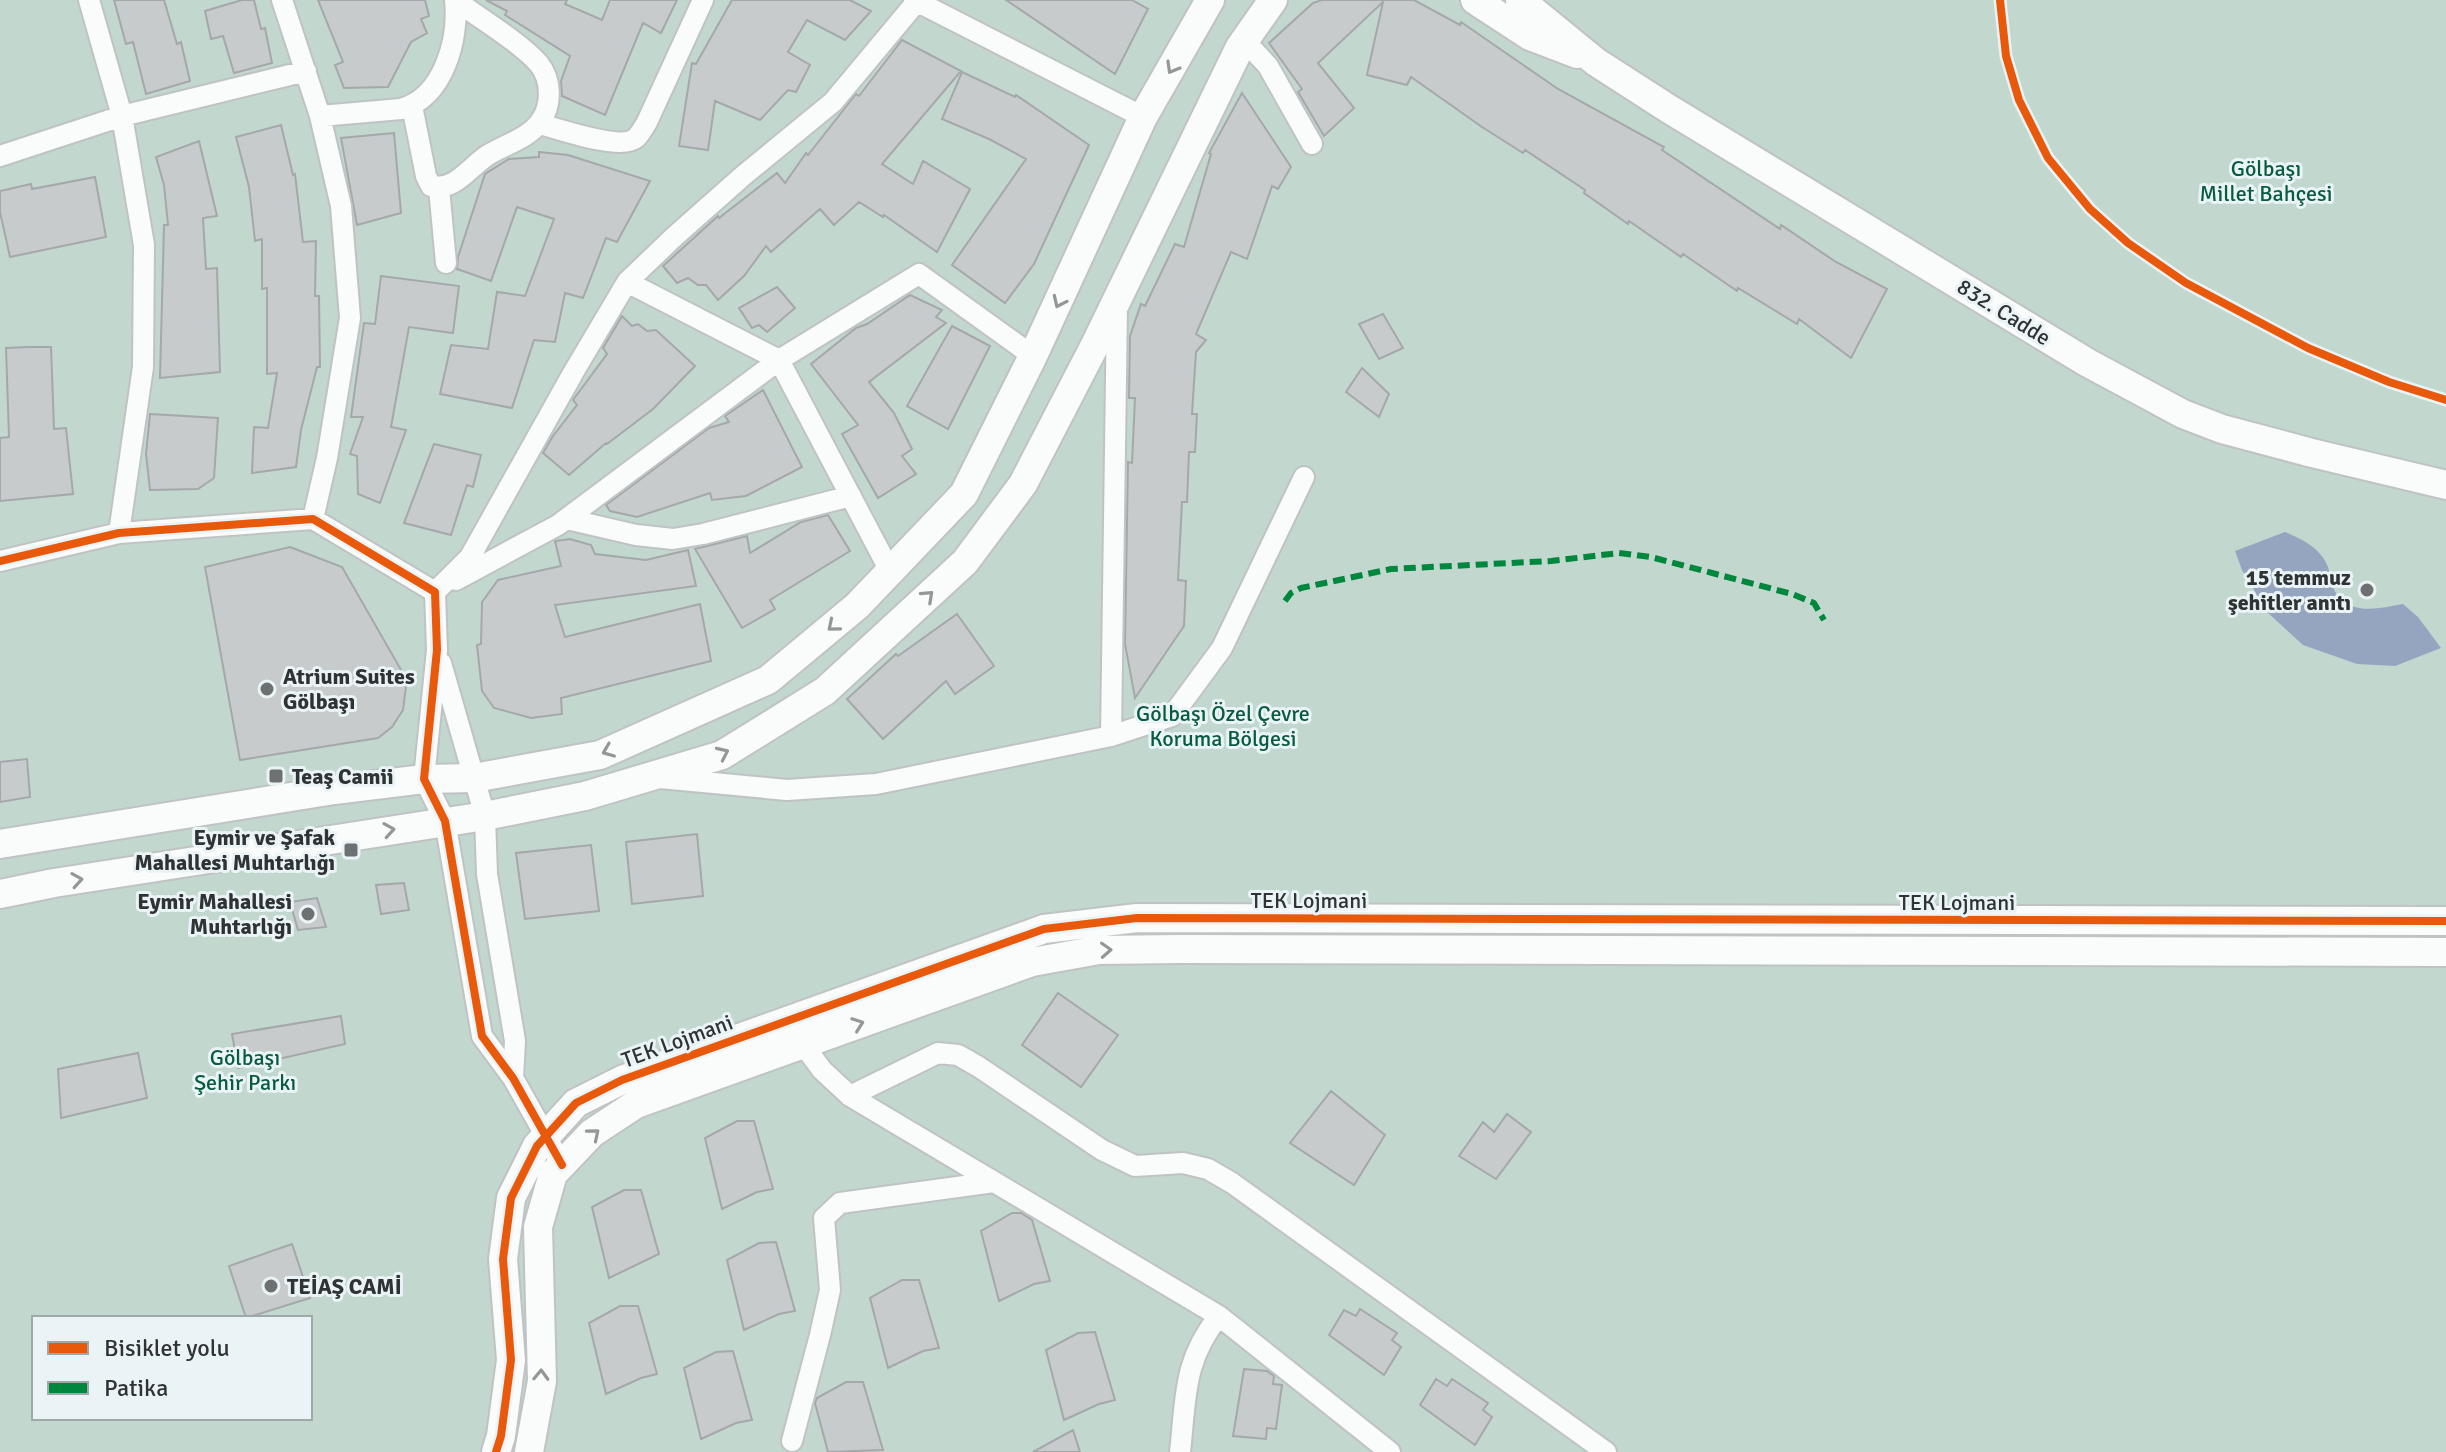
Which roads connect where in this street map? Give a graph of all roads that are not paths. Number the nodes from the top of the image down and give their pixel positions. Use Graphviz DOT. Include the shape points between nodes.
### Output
graph roads {
  1 [pos="89,0"];
  2 [pos="282,0"];
  3 [pos="455,0"];
  4 [pos="703,0"];
  5 [pos="1210,0"];
  6 [pos="1273,0"];
  7 [pos="1475,0"];
  8 [pos="1520,0"];
  9 [pos="916,1"];
  10 [pos="1244,40"];
  11 [pos="1596,62"];
  12 [pos="306,71"];
  13 [pos="412,106"];
  14 [pos="122,116"];
  15 [pos="320,116"];
  16 [pos="1143,117"];
  17 [pos="540,124"];
  18 [pos="1312,144"];
  19 [pos="0,156"];
  20 [pos="439,188"];
  21 [pos="446,263"];
  22 [pos="627,282"];
  23 [pos="1117,298"];
  24 [pos="1033,356"];
  25 [pos="779,360"];
  26 [pos="1304,477"];
  27 [pos="2446,485"];
  28 [pos="851,496"];
  29 [pos="313,519"];
  30 [pos="567,519"];
  31 [pos="119,533"];
  32 [pos="0,561"];
  33 [pos="890,571"];
  34 [pos="435,592"];
  35 [pos="437,650"];
  36 [pos="1111,736"];
  37 [pos="648,777"];
  38 [pos="474,778"];
  39 [pos="424,779"];
  40 [pos="485,816"];
  41 [pos="445,821"];
  42 [pos="0,844"];
  43 [pos="0,894"];
  44 [pos="2446,921"];
  45 [pos="2446,952"];
  46 [pos="795,1033"];
  47 [pos="513,1078"];
  48 [pos="850,1096"];
  49 [pos="545,1137"];
  50 [pos="562,1165"];
  51 [pos="994,1182"];
  52 [pos="1219,1316"];
  53 [pos="793,1448"];
  54 [pos="496,1452"];
  55 [pos="529,1452"];
  56 [pos="1180,1452"];
  57 [pos="1390,1452"];
  58 [pos="1606,1452"];
  1 -- 14 [label="street"];
  2 -- 12 [label="street"];
  3 -- 13 [label="street" via="457,19 448,59"];
  3 -- 17 [label="street" via="540,65 549,93"];
  4 -- 17 [label="street" via="635,139 613,143"];
  5 -- 16 [label="street, one-way"];
  6 -- 10 [label="street"];
  7 -- 11 [label="street, 832. Cadde" via="1530,36"];
  8 -- 11 [label="street, 832. Cadde"];
  9 -- 16 [label="street"];
  9 -- 22 [label="street" via="833,102"];
  10 -- 18 [label="street" via="1268,66"];
  10 -- 23 [label="street"];
  11 -- 27 [label="street, 832. Cadde" via="2053,342 2183,414 2281,445"];
  12 -- 14 [label="street"];
  12 -- 15 [label="street"];
  13 -- 15 [label="street"];
  13 -- 20 [label="street" via="426,176"];
  14 -- 19 [label="street"];
  14 -- 31 [label="street" via="144,245 143,367"];
  15 -- 29 [label="street" via="341,206 350,318"];
  16 -- 24 [label="street, one-way"];
  17 -- 20 [label="street"];
  20 -- 21 [label="street"];
  22 -- 25 [label="street"];
  22 -- 34 [label="street" via="470,557"];
  23 -- 36 [label="street"];
  37 -- 23 [label="street, one-way" via="722,755 825,691 965,562 1023,484"];
  24 -- 25 [label="street" via="919,274"];
  24 -- 33 [label="street" via="964,494"];
  25 -- 28 [label="street"];
  25 -- 30 [label="street"];
  26 -- 36 [label="street" via="1214,660 1172,716"];
  28 -- 30 [label="street" via="673,539"];
  28 -- 33 [label="street"];
  29 -- 31 [label="street"];
  29 -- 34 [label="street"];
  30 -- 34 [label="street"];
  31 -- 32 [label="street"];
  33 -- 38 [label="street, one-way" via="857,606 768,680 600,755"];
  34 -- 35 [label="street"];
  35 -- 38 [label="street"];
  35 -- 39 [label="street"];
  36 -- 37 [label="street" via="876,784 787,790"];
  37 -- 40 [label="street"];
  38 -- 39 [label="street"];
  38 -- 40 [label="street"];
  39 -- 41 [label="street"];
  39 -- 42 [label="street"];
  40 -- 41 [label="street"];
  40 -- 47 [label="street" via="487,874 515,1041"];
  43 -- 41 [label="street, one-way"];
  41 -- 47 [label="street" via="482,1036"];
  44 -- 46 [label="street, TEK Lojmani" via="1137,918 1044,929"];
  46 -- 45 [label="street, TEK Lojmani, one-way" via="1032,962 1099,950"];
  46 -- 48 [label="street"];
  46 -- 49 [label="street, TEK Lojmani" via="622,1080 576,1103"];
  50 -- 46 [label="street, TEK Lojmani, one-way" via="592,1133 636,1104"];
  47 -- 49 [label="street"];
  48 -- 51 [label="street"];
  48 -- 58 [label="street" via="938,1053 958,1055 1135,1166 1183,1163 1208,1169"];
  49 -- 50 [label="street"];
  49 -- 54 [label="street, TEK Lojmani" via="511,1198 503,1259 511,1360"];
  55 -- 50 [label="street, TEK Lojmani, one-way" via="542,1381 538,1227 553,1174"];
  51 -- 52 [label="street"];
  51 -- 53 [label="street" via="840,1203 824,1218 830,1290"];
  52 -- 56 [label="street" via="1202,1337 1190,1367"];
  52 -- 57 [label="street"];
}
